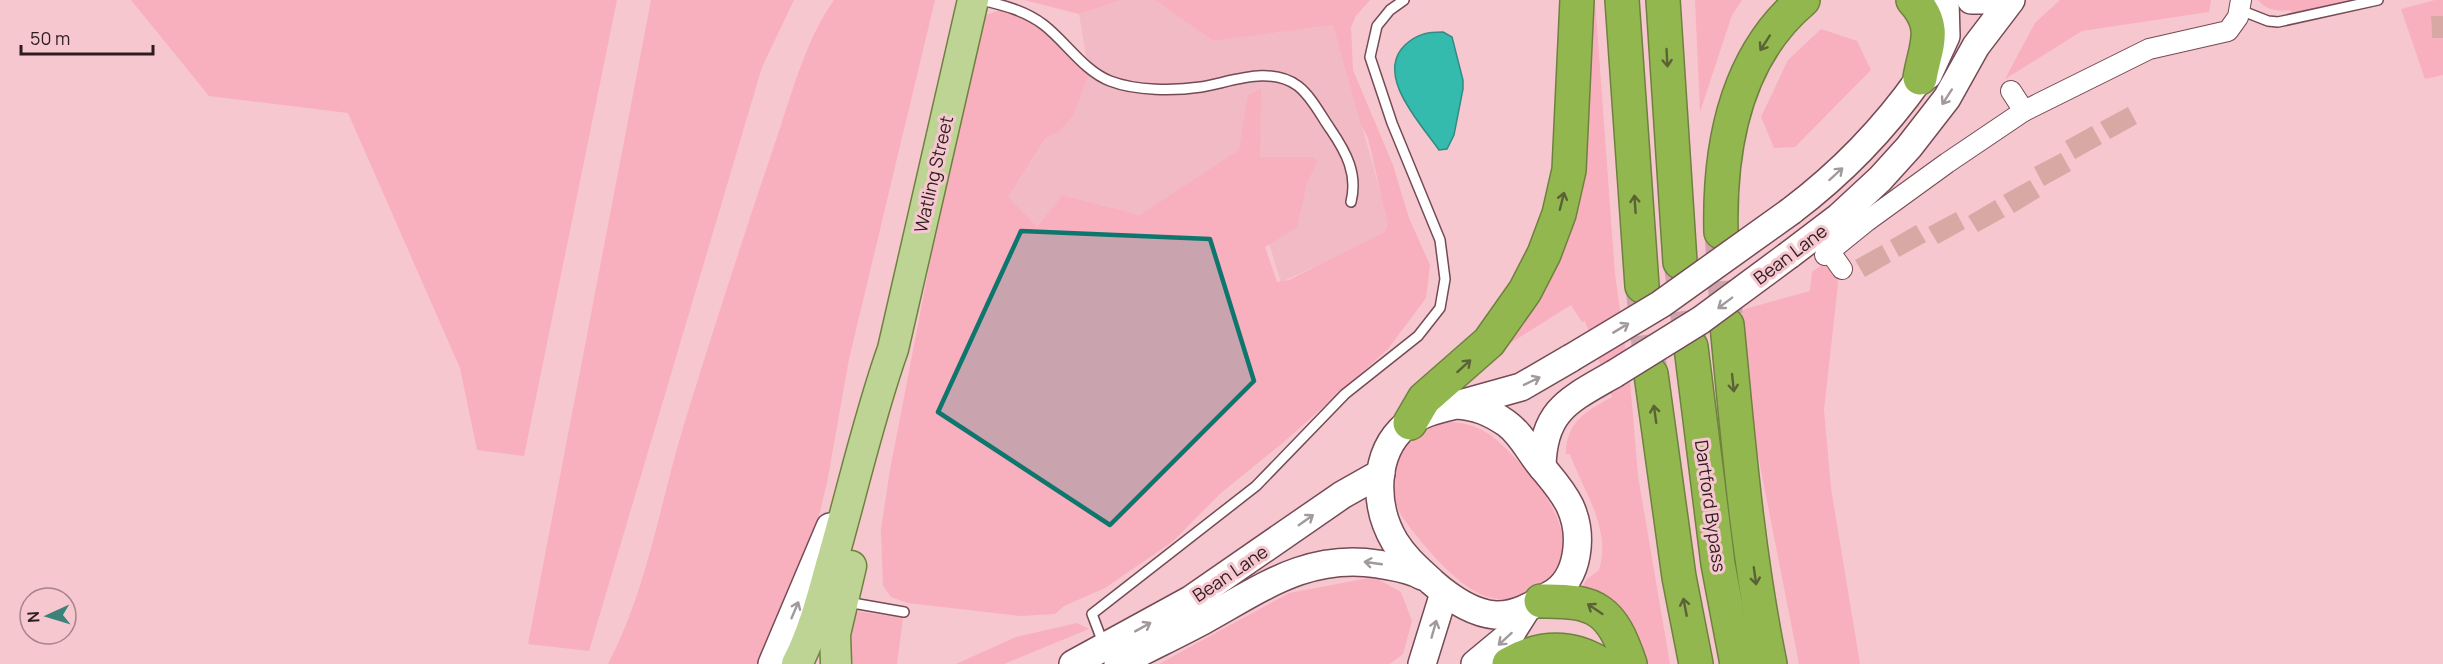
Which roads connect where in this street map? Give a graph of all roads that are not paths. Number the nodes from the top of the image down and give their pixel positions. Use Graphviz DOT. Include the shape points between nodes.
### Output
graph roads {
  1 [pos="973,0"];
  2 [pos="981,0"];
  3 [pos="1404,0"];
  4 [pos="1577,0"];
  5 [pos="1622,0"];
  6 [pos="1664,0"];
  7 [pos="1803,0"];
  8 [pos="1913,0"];
  9 [pos="1945,0"];
  10 [pos="1971,0"];
  11 [pos="1990,0"];
  12 [pos="2011,0"];
  13 [pos="2378,0"];
  14 [pos="2240,5"];
  15 [pos="1920,78"];
  16 [pos="2011,91"];
  17 [pos="2024,111"];
  18 [pos="1352,201"];
  19 [pos="1721,232"];
  20 [pos="1680,262"];
  21 [pos="1842,269"];
  22 [pos="1642,286"];
  23 [pos="1727,324"];
  24 [pos="1691,347"];
  25 [pos="893,349"];
  26 [pos="1651,374"];
  27 [pos="1456,405"];
  28 [pos="1410,423"];
  29 [pos="1542,467"];
  30 [pos="1381,473"];
  31 [pos="1444,593"];
  32 [pos="842,601"];
  33 [pos="1534,604"];
  34 [pos="904,612"];
  35 [pos="1113,655"];
  36 [pos="772,664"];
  37 [pos="797,664"];
  38 [pos="836,664"];
  39 [pos="1073,664"];
  40 [pos="1422,664"];
  41 [pos="1475,664"];
  42 [pos="1509,664"];
  43 [pos="1601,664"];
  44 [pos="1630,664"];
  45 [pos="1696,664"];
  46 [pos="1737,664"];
  47 [pos="1770,664"];
  1 -- 25 [label="main road, Watling Street"];
  2 -- 18 [label="lane" via="1040,22 1092,69 1118,83 1155,88 1198,87 1262,76 1297,85 1334,133 1351,165"];
  3 -- 35 [label="lane" via="1377,26 1370,57 1392,123 1440,240 1444,279 1440,308 1418,336 1351,388 1256,486 1092,614"];
  28 -- 4 [label="highway, one-way" via="1424,399 1489,342 1525,291 1548,245 1569,170"];
  22 -- 5 [label="highway, one-way"];
  6 -- 20 [label="highway, one-way"];
  7 -- 19 [label="highway, one-way" via="1764,43 1735,104 1723,168"];
  8 -- 15 [label="highway" via="1923,15 1929,36"];
  9 -- 15 [label="main road, Bean Lane" via="1947,25 1943,46 1928,75"];
  10 -- 11 [label="main road"];
  12 -- 29 [label="main road, Bean Lane, one-way, bridge" via="1976,46 1947,98 1902,155 1839,217 1701,320 1569,402 1544,435"];
  13 -- 14 [label="lane" via="2278,22 2268,21"];
  14 -- 17 [label="street, Bean Lane" via="2236,21 2228,31 2149,49"];
  27 -- 15 [label="main road, Bean Lane, one-way, bridge" via="1521,387 1661,304 1791,211 1851,159"];
  16 -- 17 [label="street"];
  17 -- 21 [label="street, Bean Lane" via="1867,221 1827,254"];
  23 -- 47 [label="highway, one-way" via="1745,500"];
  24 -- 46 [label="highway, Dartford Bypass" via="1718,564"];
  25 -- 32 [label="main road, Watling Street" via="892,373"];
  36 -- 25 [label="main road, one-way" via="837,511 873,380"];
  25 -- 37 [label="main road, Watling Street" via="815,620"];
  45 -- 26 [label="highway, one-way" via="1679,577"];
  27 -- 28 [label="main road"];
  27 -- 29 [label="main road" via="1479,408 1506,423"];
  28 -- 30 [label="main road" via="1393,441"];
  29 -- 33 [label="main road" via="1570,506 1577,539 1567,580 1558,591"];
  30 -- 31 [label="main road" via="1380,502 1389,530 1409,562"];
  35 -- 30 [label="main road, Bean Lane, one-way" via="1342,495"];
  31 -- 33 [label="main road" via="1490,614 1506,614"];
  31 -- 35 [label="main road, Bean Lane, one-way" via="1418,574 1402,568 1351,561 1308,566"];
  40 -- 31 [label="main road, one-way"];
  32 -- 34 [label="lane"];
  32 -- 38 [label="main road, Watling Street" via="835,634"];
  33 -- 41 [label="main road, one-way" via="1512,633"];
  44 -- 33 [label="highway, one-way" via="1612,626 1598,610 1575,600"];
  35 -- 39 [label="main road, Bean Lane"];
  42 -- 43 [label="highway" via="1552,649 1576,653"];
}
